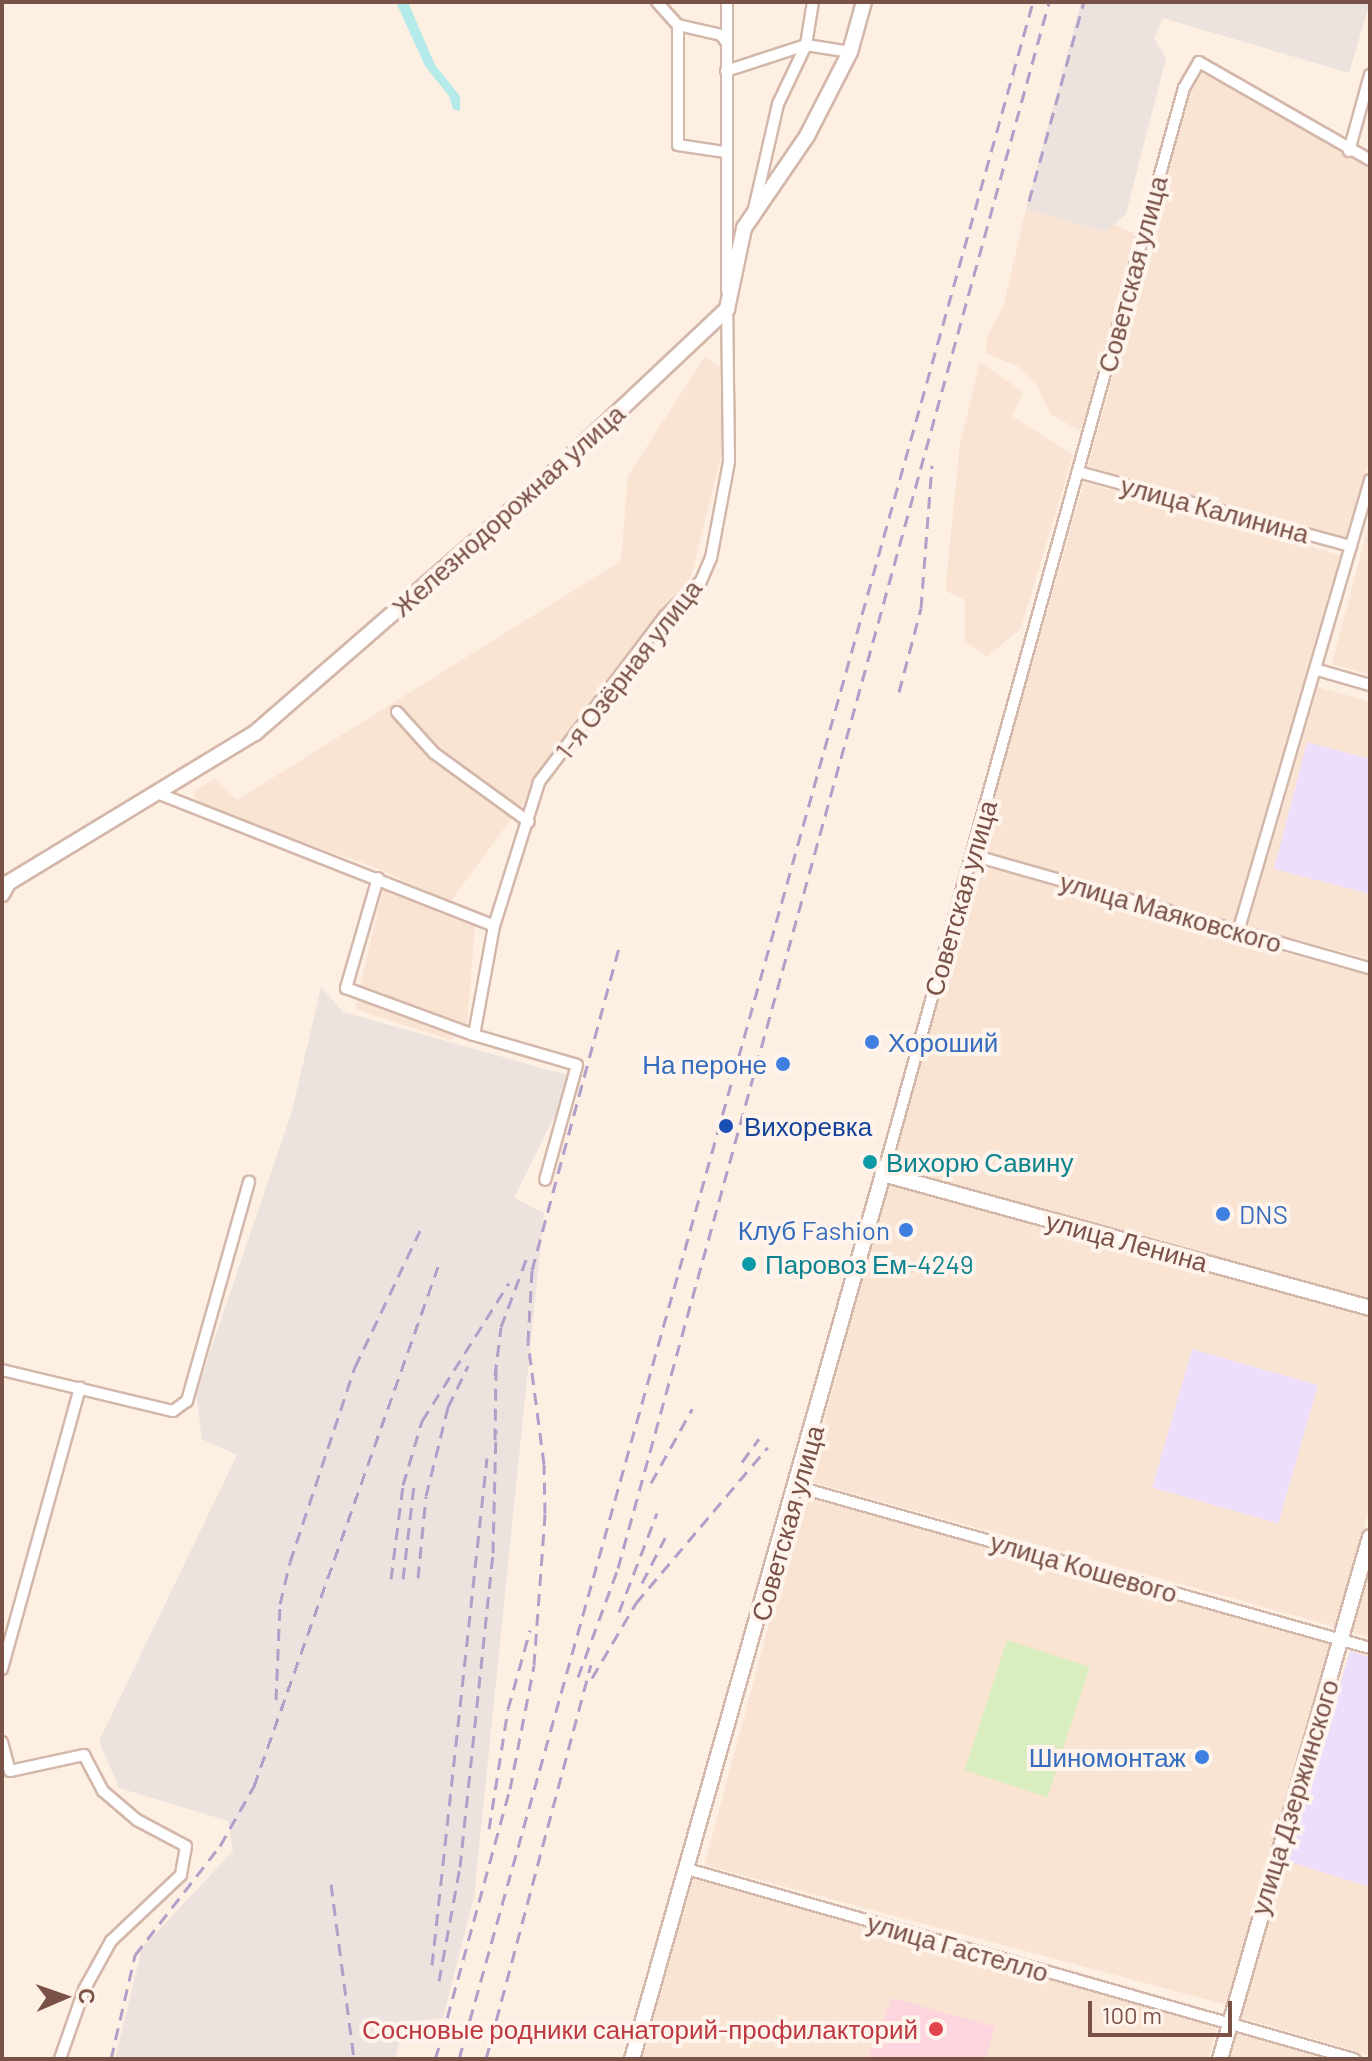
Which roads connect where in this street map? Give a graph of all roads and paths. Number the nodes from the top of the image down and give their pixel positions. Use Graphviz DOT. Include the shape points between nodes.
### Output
graph roads {
  1 [pos="657,2"];
  2 [pos="727,2"];
  3 [pos="813,2"];
  4 [pos="864,2"];
  5 [pos="678,25"];
  6 [pos="727,43"];
  7 [pos="806,45"];
  8 [pos="850,52"];
  9 [pos="726,71"];
  10 [pos="1370,75"];
  11 [pos="1349,151"];
  12 [pos="725,152"];
  13 [pos="1370,160"];
  14 [pos="754,211"];
  15 [pos="727,309"];
  16 [pos="1078,472"];
  17 [pos="1370,480"];
  18 [pos="1351,546"];
  19 [pos="1318,670"];
  20 [pos="1370,685"];
  21 [pos="397,712"];
  22 [pos="157,793"];
  23 [pos="529,822"];
  24 [pos="972,855"];
  25 [pos="378,878"];
  26 [pos="2,894"];
  27 [pos="494,926"];
  28 [pos="1238,932"];
  29 [pos="1370,968"];
  30 [pos="474,1035"];
  31 [pos="883,1174"];
  32 [pos="545,1180"];
  33 [pos="249,1182"];
  34 [pos="1370,1308"];
  35 [pos="2,1370"];
  36 [pos="80,1388"];
  37 [pos="798,1487"];
  38 [pos="1370,1537"];
  39 [pos="1341,1639"];
  40 [pos="1370,1648"];
  41 [pos="2,1669"];
  42 [pos="2,1742"];
  43 [pos="687,1869"];
  44 [pos="1229,2022"];
  45 [pos="60,2059"];
  46 [pos="632,2059"];
  47 [pos="1220,2059"];
  48 [pos="1354,2059"];
  1 -- 5 [label="street"];
  2 -- 6 [label="street, 1-я Озёрная улица"];
  3 -- 7 [label="street"];
  4 -- 8 [label="street"];
  5 -- 6 [label="street" via="721,35"];
  5 -- 12 [label="street" via="678,145"];
  6 -- 9 [label="street, 1-я Озёрная улица"];
  7 -- 8 [label="street"];
  7 -- 9 [label="street"];
  7 -- 14 [label="street" via="778,104"];
  8 -- 14 [label="street" via="807,136"];
  9 -- 12 [label="street, 1-я Озёрная улица"];
  10 -- 11 [label="street"];
  11 -- 13 [label="street"];
  11 -- 16 [label="street, Советская улица" via="1199,62 1184,88"];
  12 -- 15 [label="street, 1-я Озёрная улица"];
  14 -- 15 [label="street" via="744,228"];
  15 -- 22 [label="street, Железнодорожная улица" via="535,490 255,733"];
  15 -- 23 [label="street, 1-я Озёрная улица" via="729,462 711,558 701,581 665,616 539,782"];
  16 -- 18 [label="street, улица Калинина"];
  16 -- 24 [label="street, Советская улица"];
  17 -- 18 [label="street"];
  18 -- 19 [label="street"];
  19 -- 20 [label="street"];
  19 -- 28 [label="street"];
  21 -- 23 [label="street" via="434,753"];
  22 -- 25 [label="street"];
  22 -- 26 [label="street, Железнодорожная улица" via="8,883"];
  23 -- 27 [label="street, 1-я Озёрная улица"];
  24 -- 28 [label="street, улица Маяковского"];
  24 -- 31 [label="street, Советская улица"];
  25 -- 27 [label="street"];
  25 -- 30 [label="street" via="346,988"];
  27 -- 30 [label="street, 1-я Озёрная улица"];
  28 -- 29 [label="street, улица Маяковского"];
  30 -- 32 [label="street" via="577,1065"];
  31 -- 34 [label="street, улица Ленина"];
  31 -- 37 [label="street, Советская улица"];
  33 -- 36 [label="street" via="187,1401 173,1411"];
  35 -- 36 [label="street"];
  36 -- 41 [label="street"];
  37 -- 39 [label="street, улица Кошевого"];
  37 -- 43 [label="street, Советская улица"];
  38 -- 39 [label="street, улица Дзержинского"];
  39 -- 40 [label="street, улица Кошевого"];
  39 -- 44 [label="street, улица Дзержинского"];
  42 -- 45 [label="street" via="10,1771 84,1755 103,1791 137,1820 186,1846 181,1875 111,1941 84,1990"];
  43 -- 44 [label="street, улица Гастелло"];
  43 -- 46 [label="street, Советская улица"];
  44 -- 47 [label="street, улица Дзержинского"];
  44 -- 48 [label="street, улица Гастелло"];
}
